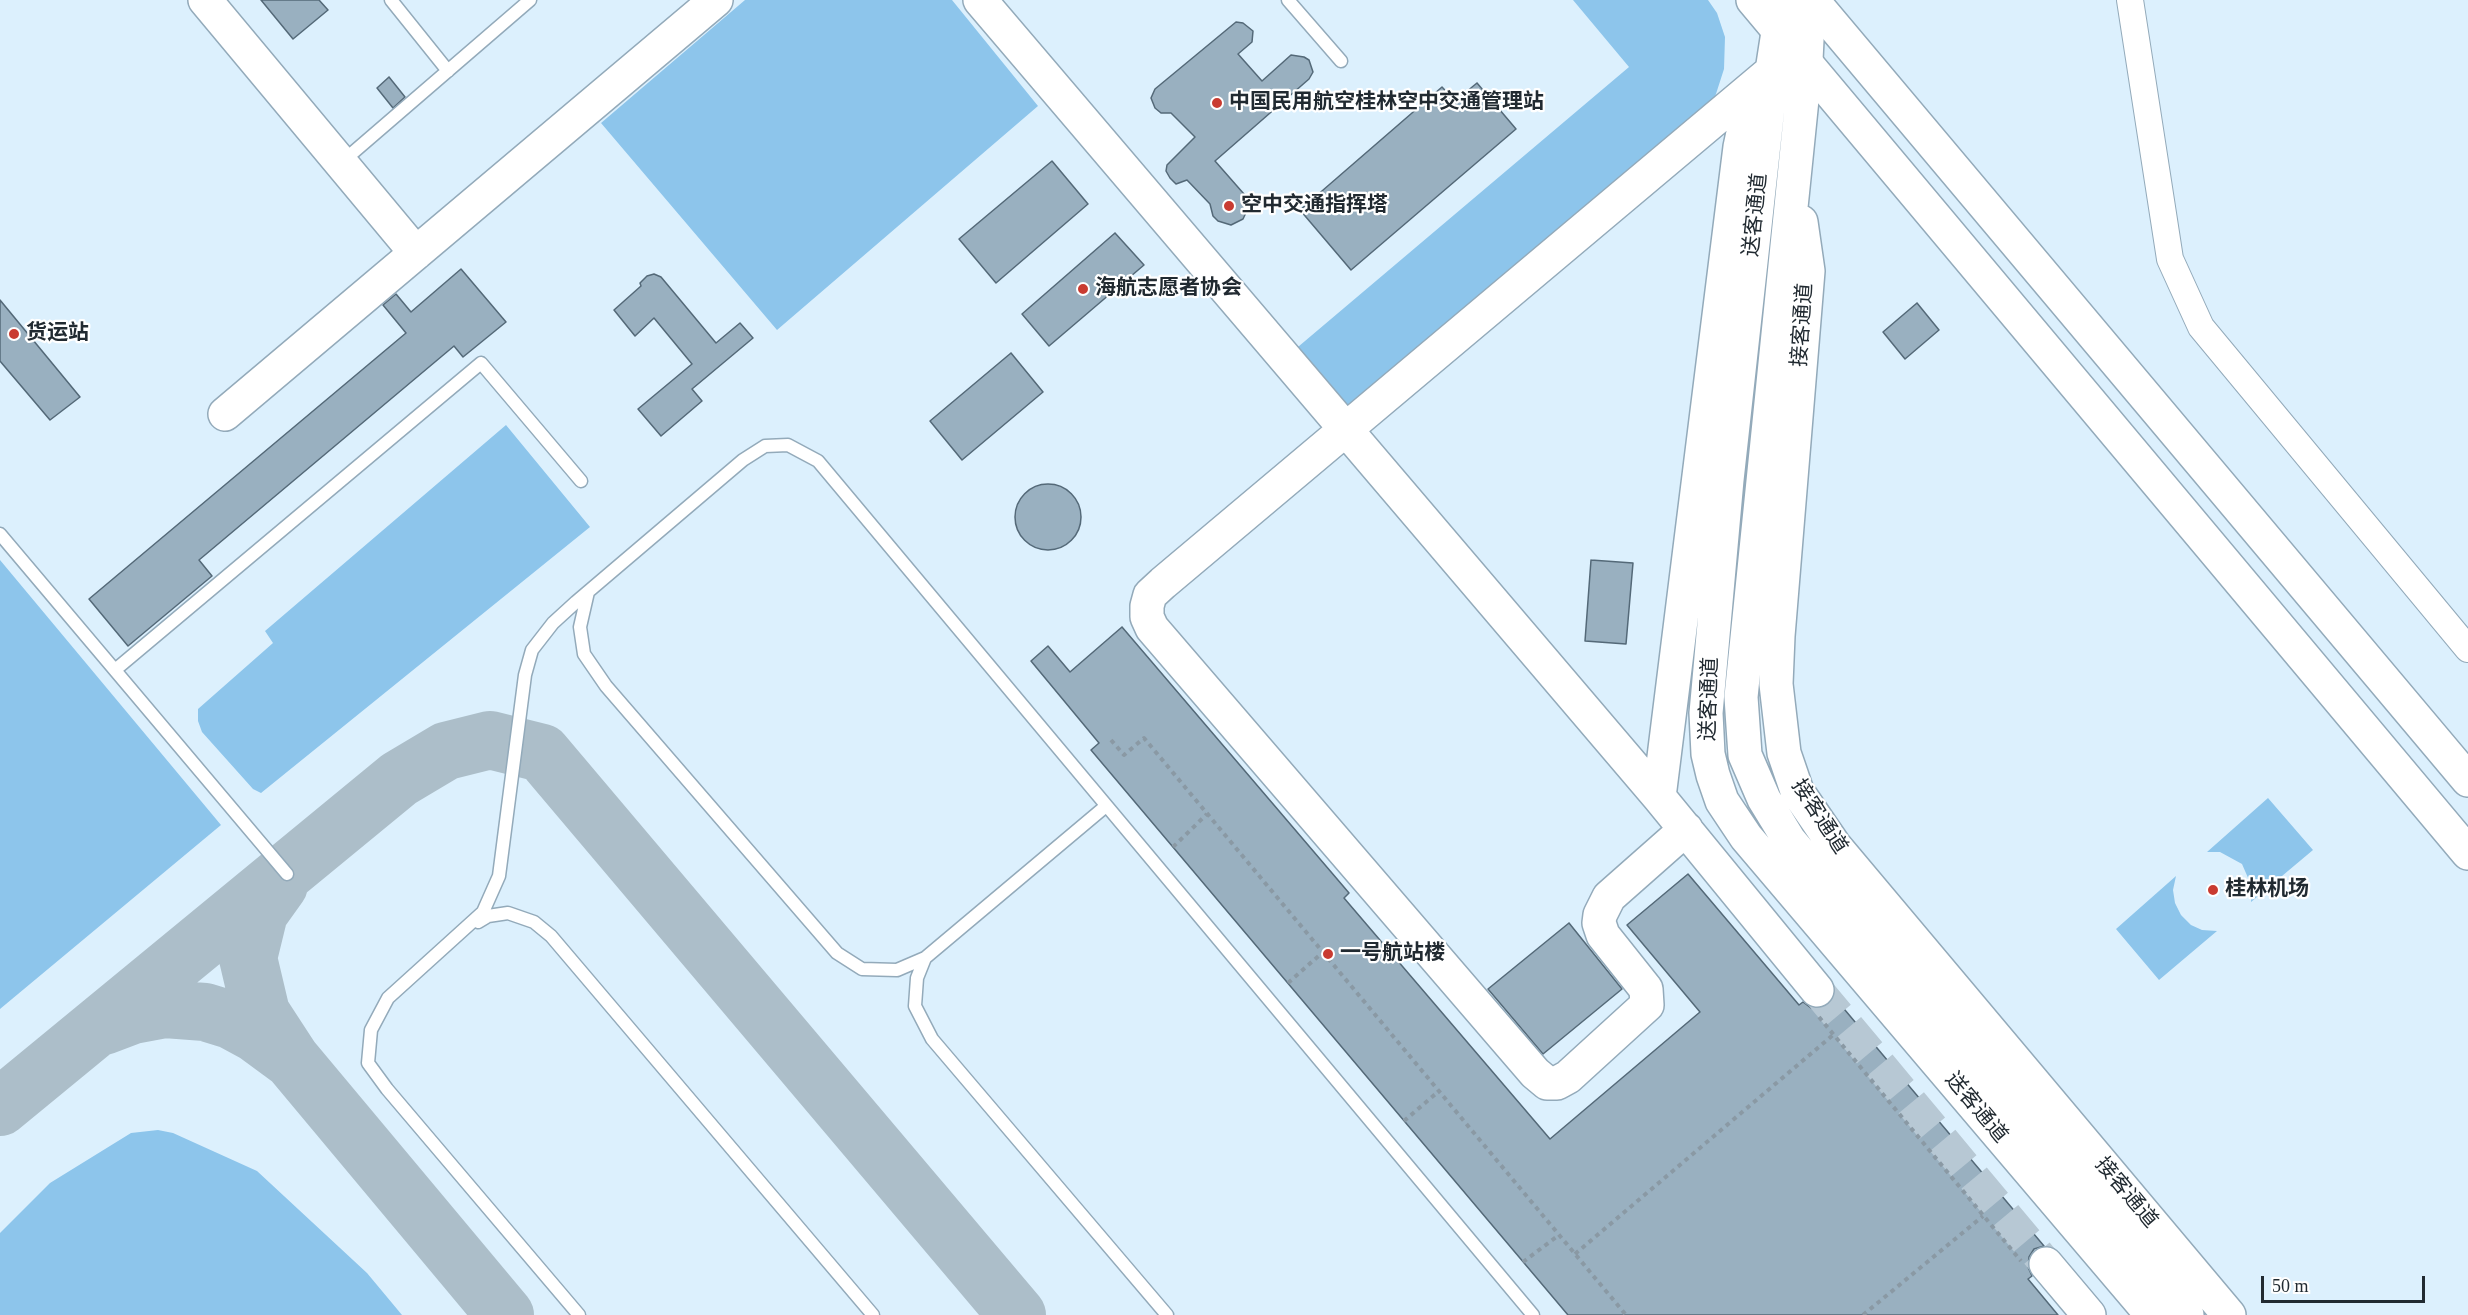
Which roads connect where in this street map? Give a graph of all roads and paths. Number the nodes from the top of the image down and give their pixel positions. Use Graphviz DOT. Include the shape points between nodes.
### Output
graph roads {
  1 [pos="205,0"];
  2 [pos="391,0"];
  3 [pos="530,0"];
  4 [pos="716,0"];
  5 [pos="980,0"];
  6 [pos="1288,0"];
  7 [pos="1753,0"];
  8 [pos="1810,0"];
  9 [pos="2130,0"];
  10 [pos="1781,15"];
  11 [pos="1806,60"];
  12 [pos="1341,61"];
  13 [pos="448,71"];
  14 [pos="1762,79"];
  15 [pos="341,163"];
  16 [pos="1792,185"];
  17 [pos="416,253"];
  18 [pos="225,414"];
  19 [pos="1347,430"];
  20 [pos="580,481"];
  21 [pos="0,534"];
  22 [pos="588,592"];
  23 [pos="2468,649"];
  24 [pos="115,670"];
  25 [pos="1111,740"];
  26 [pos="2468,780"];
  27 [pos="1659,797"];
  28 [pos="1106,806"];
  29 [pos="1207,814"];
  30 [pos="1686,829"];
  31 [pos="1173,847"];
  32 [pos="2468,852"];
  33 [pos="286,874"];
  34 [pos="464,931"];
  35 [pos="1323,952"];
  36 [pos="926,958"];
  37 [pos="1288,983"];
  38 [pos="1815,999"];
  39 [pos="1833,1035"];
  40 [pos="1439,1091"];
  41 [pos="1404,1121"];
  42 [pos="1983,1216"];
  43 [pos="1559,1235"];
  44 [pos="1575,1254"];
  45 [pos="1523,1262"];
  46 [pos="2036,1266"];
  47 [pos="579,1315"];
  48 [pos="873,1315"];
  49 [pos="1167,1315"];
  50 [pos="1533,1315"];
  51 [pos="1626,1315"];
  52 [pos="1863,1315"];
  53 [pos="2089,1315"];
  54 [pos="2152,1315"];
  55 [pos="2187,1315"];
  56 [pos="2229,1315"];
  1 -- 15 [label="main road"];
  2 -- 13 [label="lane"];
  3 -- 13 [label="lane"];
  4 -- 17 [label="main road"];
  5 -- 19 [label="main road"];
  6 -- 12 [label="lane"];
  7 -- 10 [label="main road"];
  8 -- 11 [label="main road, 送客通道"];
  8 -- 26 [label="main road"];
  9 -- 23 [label="street" via="2170,259 2201,327"];
  10 -- 11 [label="main road"];
  10 -- 14 [label="main road, 送客通道"];
  11 -- 16 [label="main road, 送客通道"];
  11 -- 32 [label="main road"];
  13 -- 15 [label="lane"];
  14 -- 19 [label="main road"];
  14 -- 27 [label="main road" via="1740,147"];
  14 -- 54 [label="main road, 送客通道" via="1706,712 1708,754 1722,801 1746,837"];
  15 -- 17 [label="main road"];
  16 -- 55 [label="main road, 送客通道" via="1741,697 1745,755 1764,799 1789,840"];
  16 -- 56 [label="main road, 接客通道" via="1808,271 1776,684 1783,744 1797,791 1834,845"];
  17 -- 18 [label="main road"];
  19 -- 27 [label="main road"];
  19 -- 30 [label="main road" via="1153,592 1147,606 1148,620 1544,1082 1557,1083 1568,1077 1647,1005 1648,994 1643,984 1601,932 1600,915 1609,897"];
  20 -- 24 [label="lane" via="482,363"];
  21 -- 24 [label="lane"];
  22 -- 28 [label="lane" via="743,460 765,446 788,445 818,461"];
  22 -- 34 [label="lane" via="553,623 532,650 525,675 499,876 483,912"];
  22 -- 36 [label="lane" via="580,627 584,654 595,670 837,953 862,969 897,970"];
  24 -- 33 [label="lane"];
  25 -- 29 [label="path" via="1124,755 1144,738"];
  27 -- 30 [label="main road"];
  28 -- 36 [label="lane"];
  28 -- 50 [label="lane"];
  29 -- 31 [label="path"];
  29 -- 35 [label="path"];
  30 -- 38 [label="main road"];
  34 -- 47 [label="lane" via="388,998 371,1030 368,1063"];
  34 -- 48 [label="lane" via="488,916 508,914 534,922 551,936"];
  35 -- 37 [label="path"];
  35 -- 40 [label="path"];
  36 -- 49 [label="lane" via="917,978 915,1006 933,1040"];
  38 -- 39 [label="path"];
  39 -- 42 [label="path"];
  39 -- 44 [label="path"];
  40 -- 41 [label="path"];
  40 -- 43 [label="path"];
  42 -- 46 [label="path"];
  42 -- 52 [label="path"];
  43 -- 44 [label="path"];
  43 -- 45 [label="path"];
  44 -- 51 [label="path"];
  46 -- 53 [label="main road"];
}
